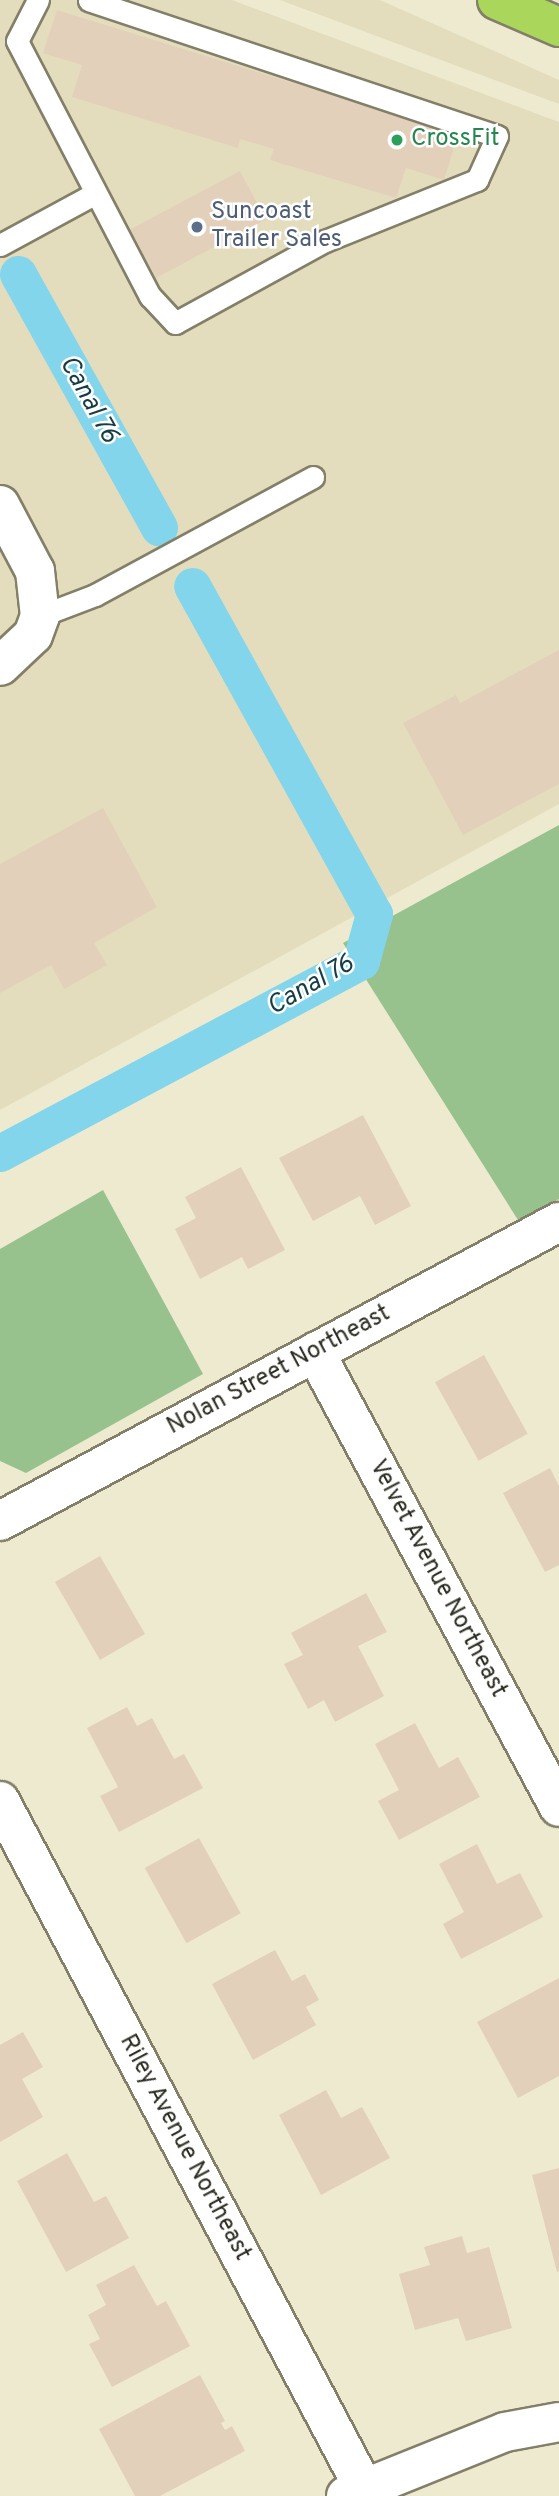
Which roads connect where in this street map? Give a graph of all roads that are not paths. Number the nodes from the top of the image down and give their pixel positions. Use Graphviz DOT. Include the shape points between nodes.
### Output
graph roads {
  1 [pos="37,0"];
  2 [pos="89,0"];
  3 [pos="497,0"];
  4 [pos="559,27"];
  5 [pos="94,194"];
  6 [pos="0,245"];
  7 [pos="313,477"];
  8 [pos="0,505"];
  9 [pos="40,616"];
  10 [pos="0,666"];
  11 [pos="559,1222"];
  12 [pos="315,1352"];
  13 [pos="0,1521"];
  14 [pos="0,1801"];
  15 [pos="559,1807"];
  16 [pos="559,2422"];
  17 [pos="359,2493"];
  1 -- 5 [label="lane" via="17,41"];
  2 -- 5 [label="lane" via="497,136 477,180 325,241 175,323 150,296"];
  3 -- 4 [label="highway"];
  5 -- 6 [label="lane"];
  7 -- 9 [label="lane" via="95,595"];
  8 -- 9 [label="street" via="35,571"];
  9 -- 10 [label="street" via="33,635"];
  11 -- 12 [label="street, Nolan Street Northeast"];
  12 -- 13 [label="street, Nolan Street Northeast"];
  12 -- 15 [label="street, Velvet Avenue Northeast"];
  14 -- 17 [label="street, Riley Avenue Northeast"];
  16 -- 17 [label="street" via="505,2432"];
}
